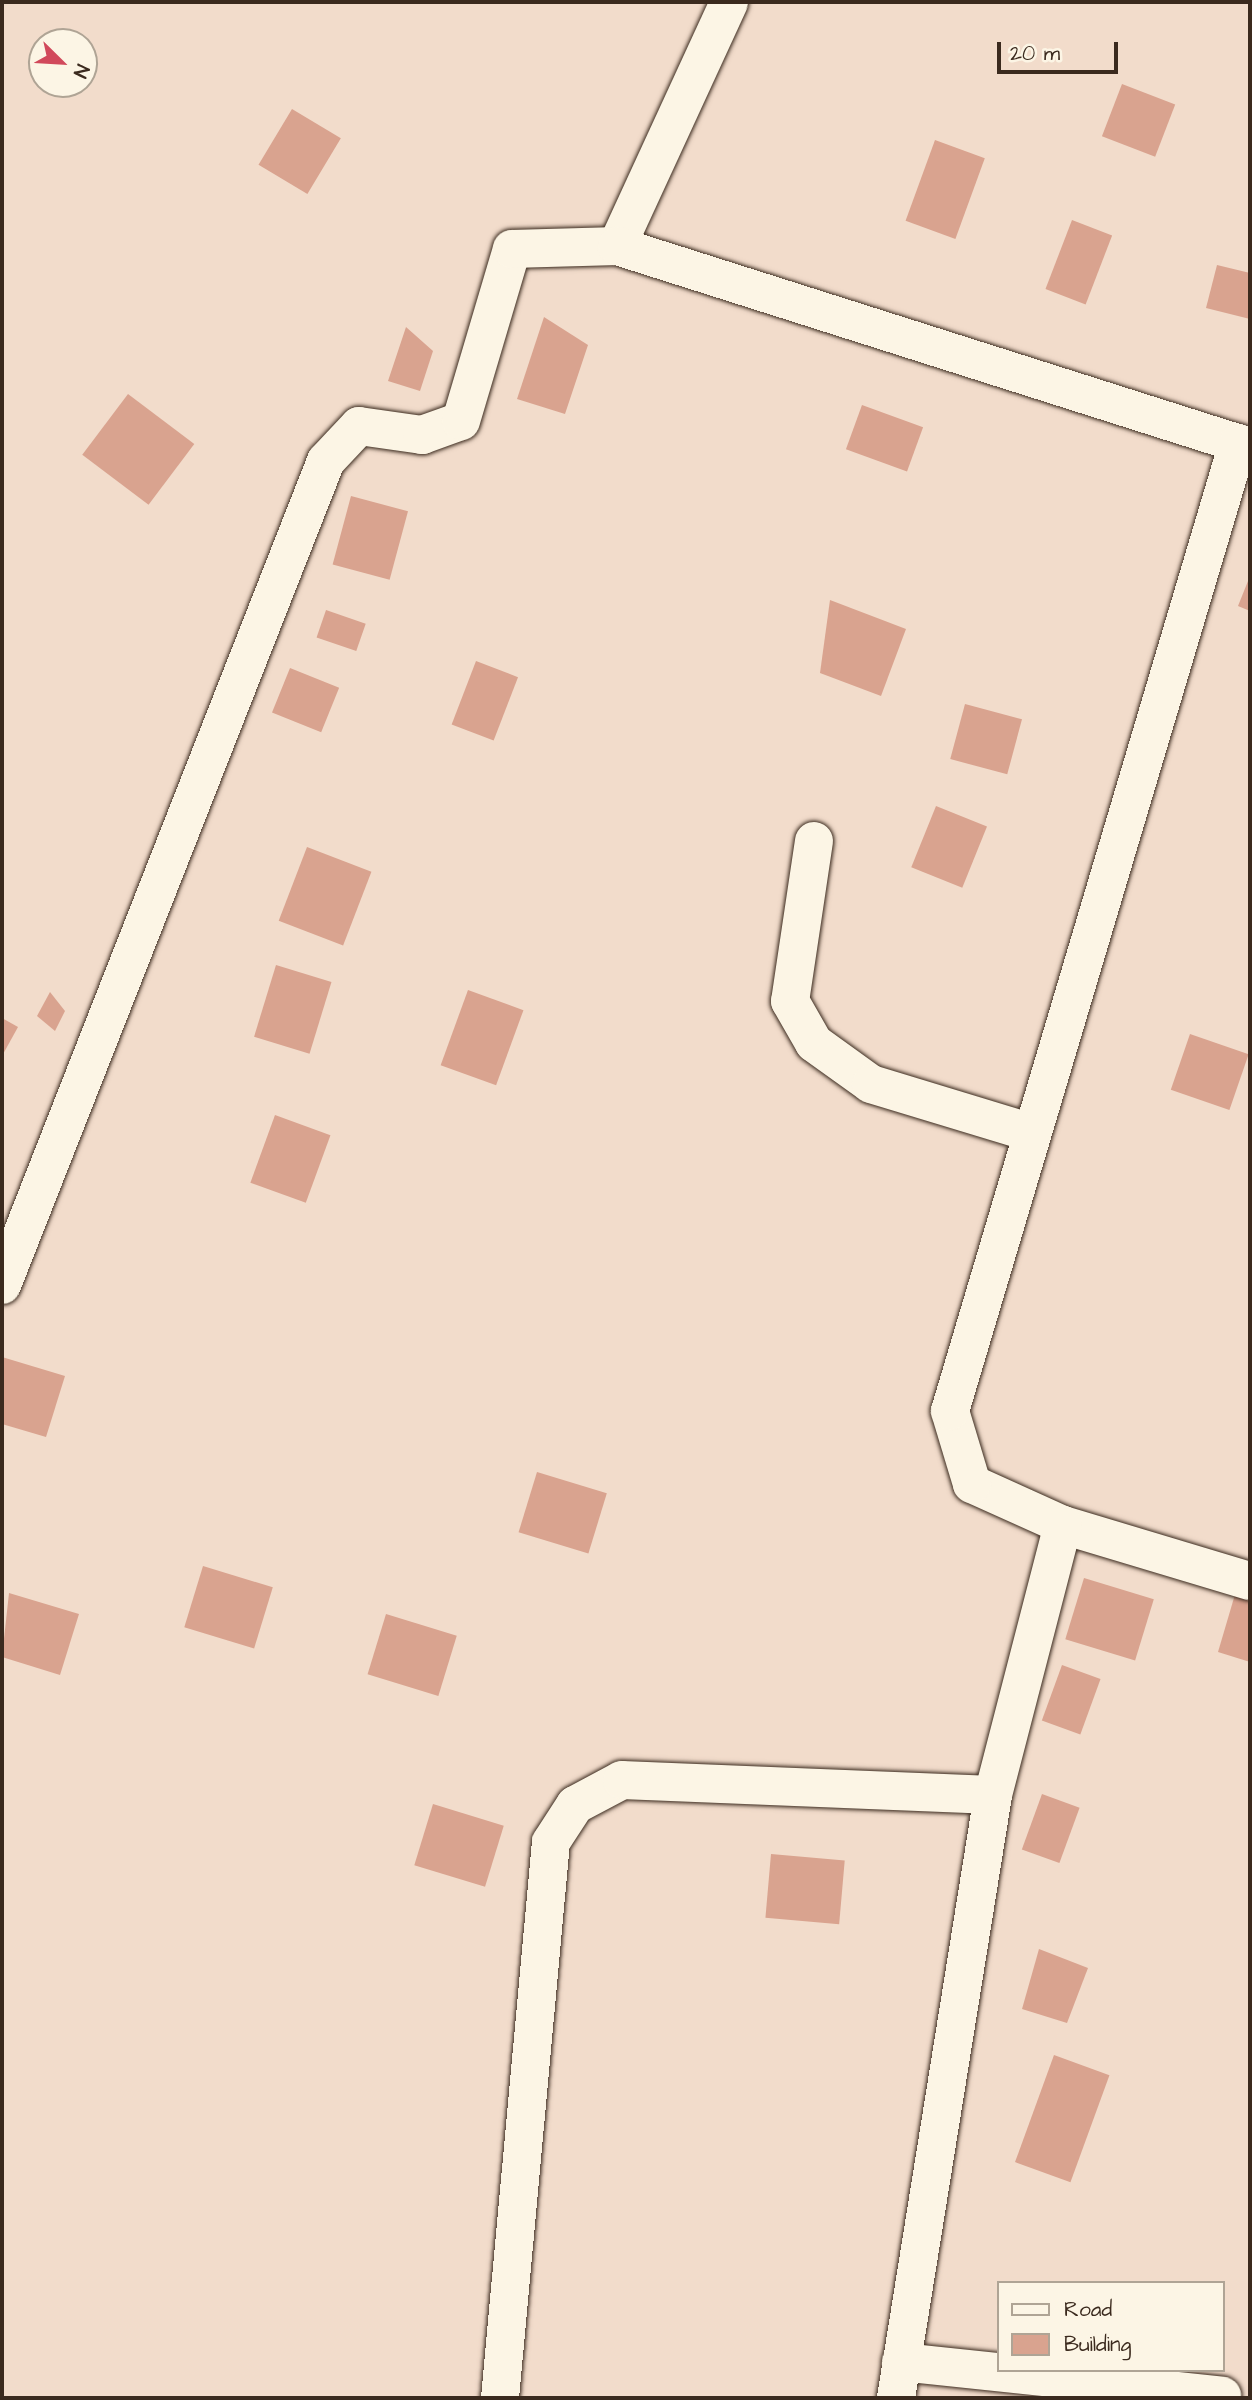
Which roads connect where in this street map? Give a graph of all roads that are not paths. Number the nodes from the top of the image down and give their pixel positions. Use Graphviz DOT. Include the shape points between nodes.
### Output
graph roads {
  1 [pos="729,2"];
  2 [pos="618,247"];
  3 [pos="1244,445"];
  4 [pos="814,841"];
  5 [pos="1032,1133"];
  6 [pos="2,1285"];
  7 [pos="1063,1525"];
  8 [pos="1250,1581"];
  9 [pos="993,1795"];
  10 [pos="899,2380"];
  11 [pos="1222,2396"];
  12 [pos="500,2398"];
  1 -- 2 [label="street"];
  2 -- 3 [label="street"];
  2 -- 6 [label="street" via="512,249 461,421 422,435 359,426 326,461"];
  3 -- 5 [label="street"];
  4 -- 5 [label="street" via="790,1001 814,1043 871,1084"];
  5 -- 7 [label="street" via="950,1411 972,1484"];
  7 -- 8 [label="street"];
  7 -- 9 [label="street"];
  9 -- 10 [label="street"];
  9 -- 12 [label="street" via="622,1780 575,1805 551,1842"];
  10 -- 11 [label="street"];
}
